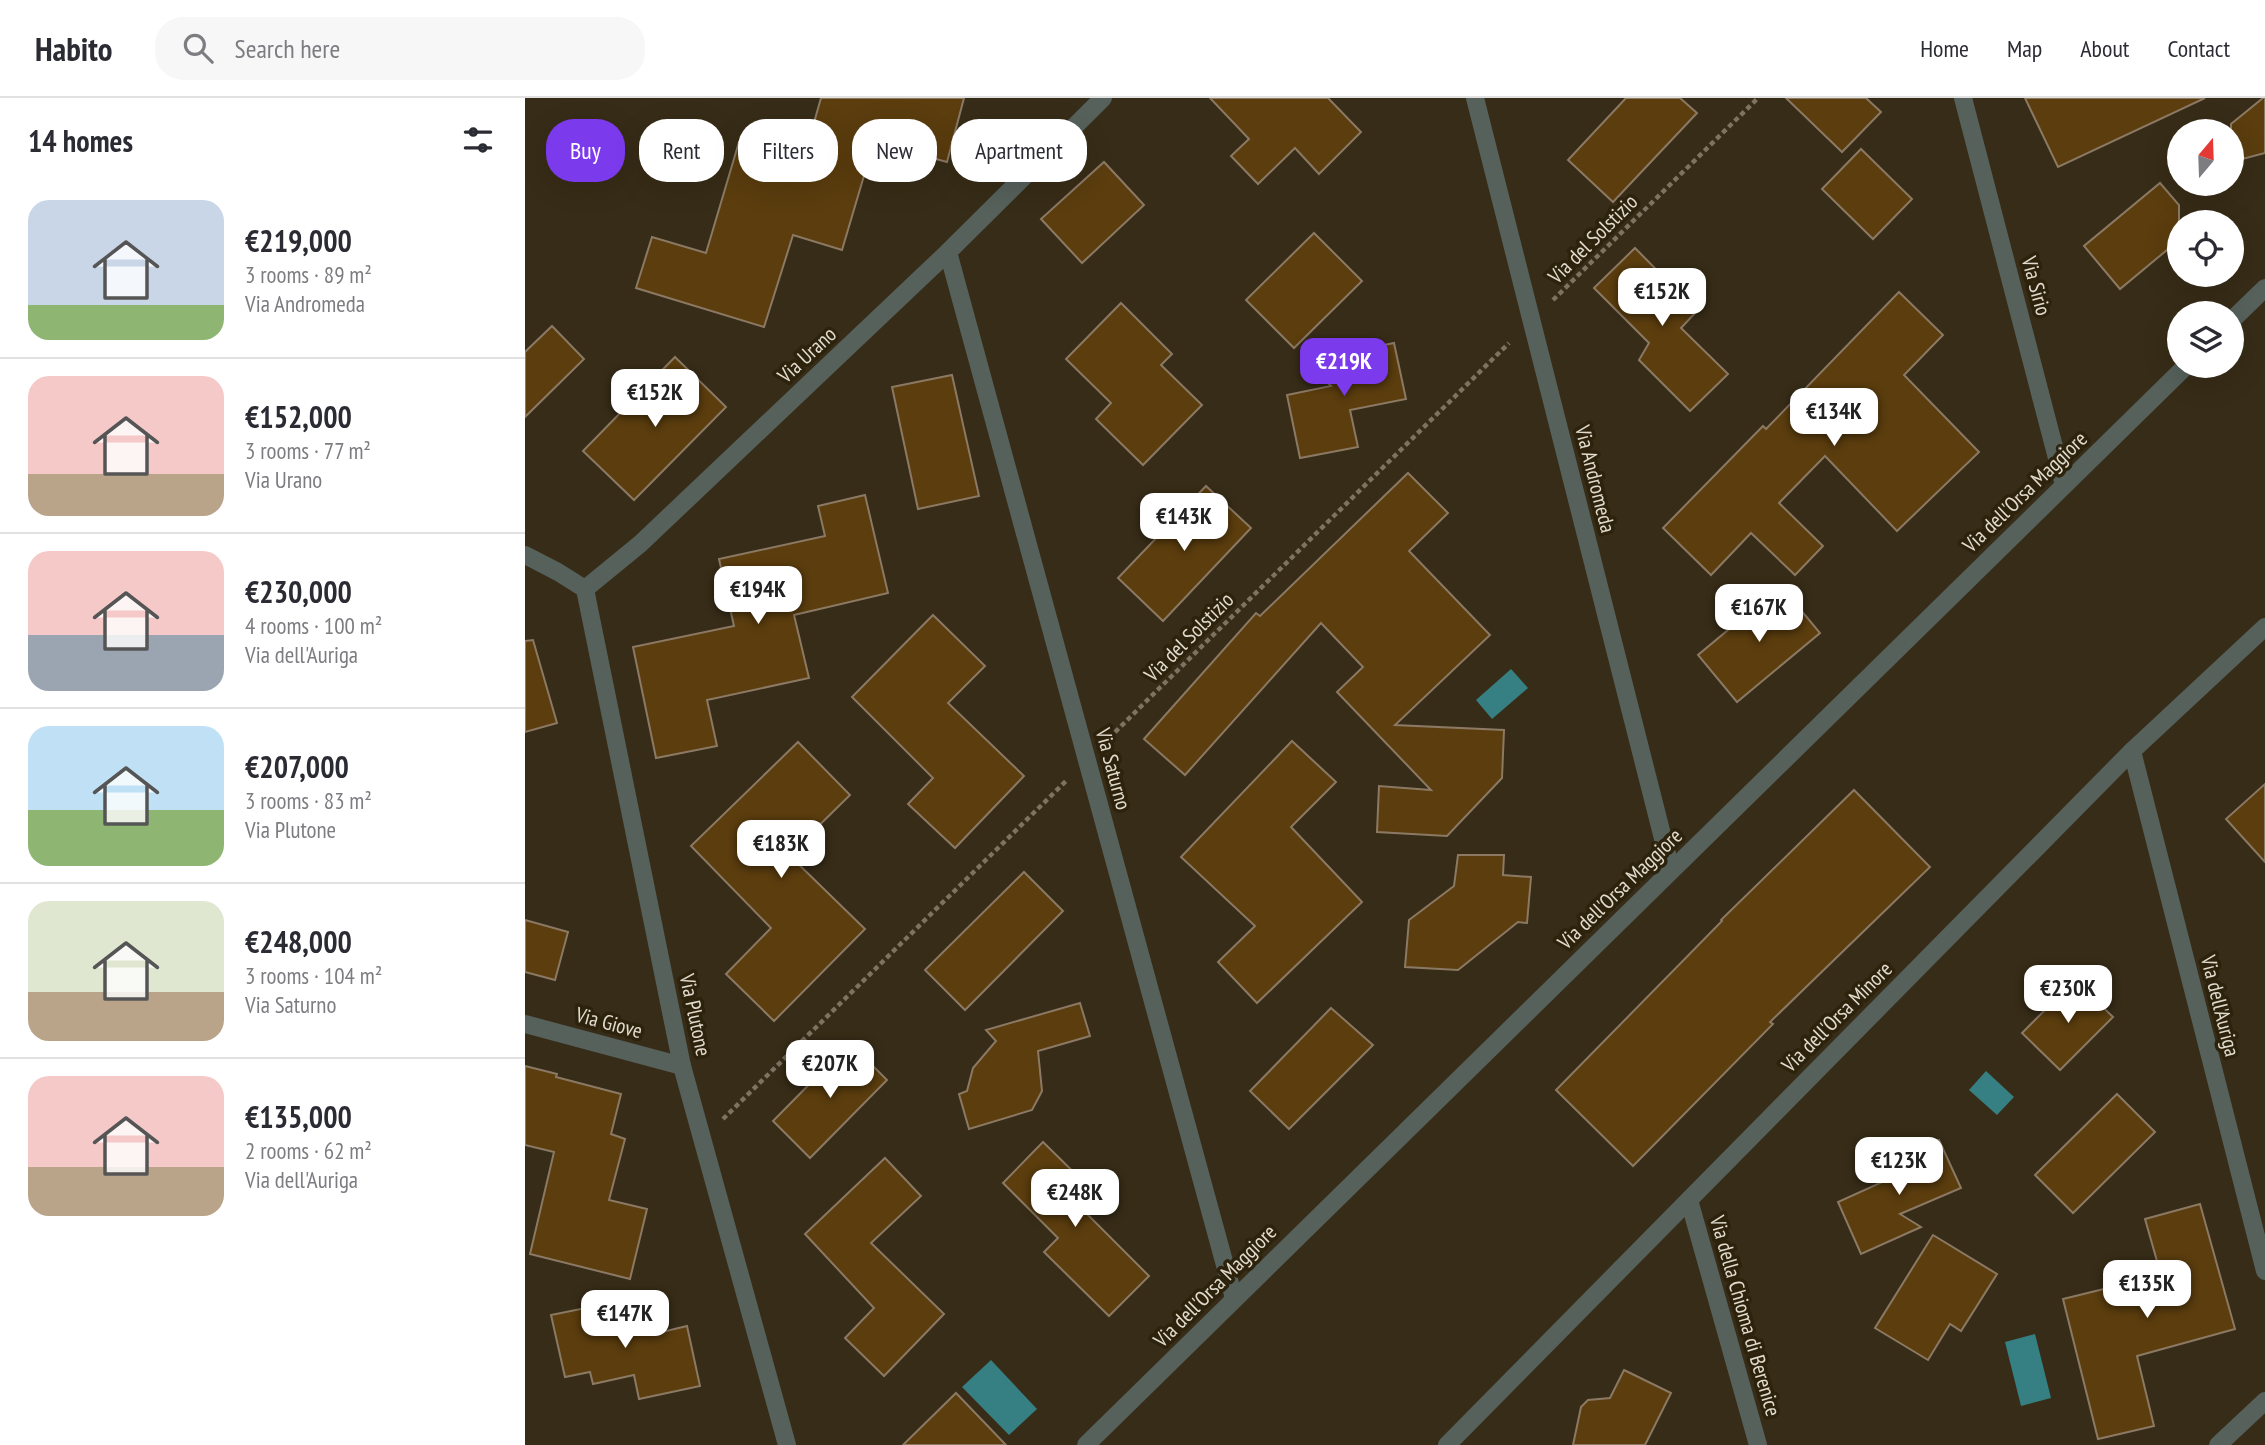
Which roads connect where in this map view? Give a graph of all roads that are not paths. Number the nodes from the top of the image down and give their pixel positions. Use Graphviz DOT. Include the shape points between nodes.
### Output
graph roads {
  1 [pos="1103,98"];
  2 [pos="1475,98"];
  3 [pos="1963,98"];
  4 [pos="948,253"];
  5 [pos="2265,288"];
  6 [pos="2244,308"];
  7 [pos="2174,378"];
  8 [pos="2064,485"];
  9 [pos="525,555"];
  10 [pos="585,589"];
  11 [pos="2265,627"];
  12 [pos="2132,751"];
  13 [pos="1671,870"];
  14 [pos="525,1024"];
  15 [pos="682,1066"];
  16 [pos="1689,1200"];
  17 [pos="2265,1271"];
  18 [pos="1234,1298"];
  19 [pos="2265,1401"];
  20 [pos="786,1445"];
  21 [pos="1086,1445"];
  22 [pos="1447,1445"];
  23 [pos="1758,1445"];
  24 [pos="2218,1445"];
  1 -- 4 [label="street, Via Urano"];
  2 -- 13 [label="street, Via Andromeda"];
  3 -- 8 [label="street, Via Sirio"];
  4 -- 10 [label="street, Via Urano" via="640,544"];
  4 -- 18 [label="street, Via Saturno"];
  5 -- 6 [label="street"];
  7 -- 8 [label="street, Via dell'Orsa Maggiore"];
  8 -- 13 [label="street, Via dell'Orsa Maggiore"];
  9 -- 10 [label="street"];
  10 -- 15 [label="street, Via Plutone"];
  11 -- 12 [label="street, Via dell'Orsa Minore"];
  12 -- 16 [label="street, Via dell'Orsa Minore"];
  12 -- 17 [label="street, Via dell'Auriga"];
  13 -- 18 [label="street, Via dell'Orsa Maggiore"];
  14 -- 15 [label="street, Via Giove"];
  15 -- 20 [label="street, Via Plutone"];
  16 -- 22 [label="street, Via dell'Orsa Minore"];
  16 -- 23 [label="street, Via della Chioma di Berenice"];
  18 -- 21 [label="street, Via dell'Orsa Maggiore"];
  19 -- 24 [label="street"];
}
